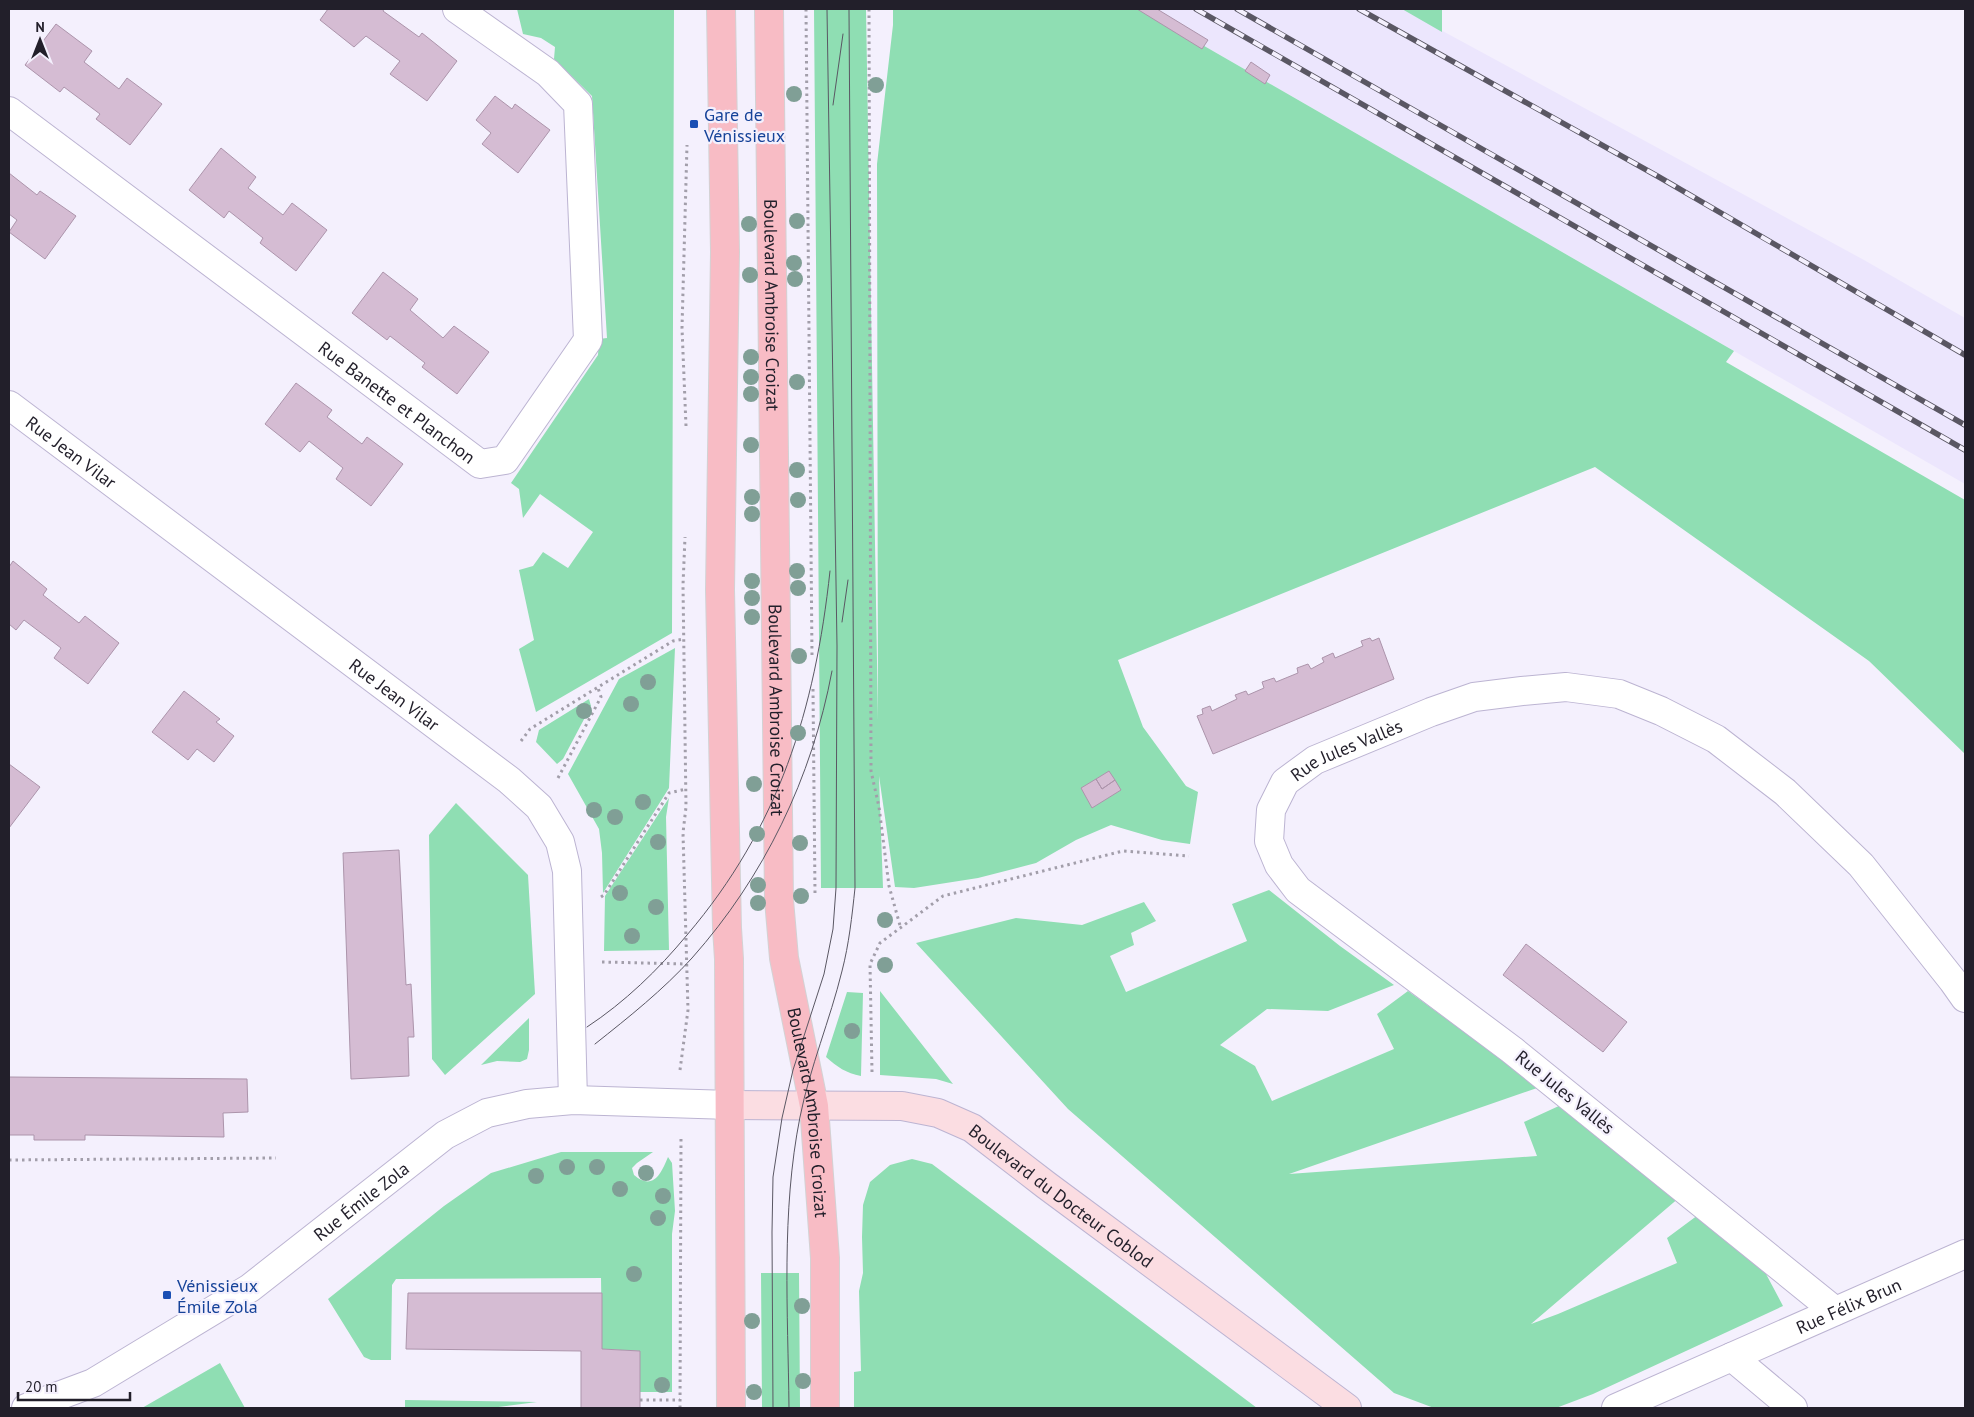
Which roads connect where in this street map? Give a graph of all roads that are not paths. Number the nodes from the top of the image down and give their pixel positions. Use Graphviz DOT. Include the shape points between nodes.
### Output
graph roads {
  1 [pos="457,9"];
  2 [pos="721,9"];
  3 [pos="769,9"];
  4 [pos="9,111"];
  5 [pos="9,405"];
  6 [pos="1965,998"];
  7 [pos="573,1100"];
  8 [pos="730,1105"];
  9 [pos="814,1106"];
  10 [pos="1965,1254"];
  11 [pos="1834,1311"];
  12 [pos="1732,1357"];
  13 [pos="26,1408"];
  14 [pos="731,1408"];
  15 [pos="825,1408"];
  16 [pos="1347,1408"];
  17 [pos="1616,1408"];
  18 [pos="1793,1408"];
  1 -- 4 [label="street, Rue Banette et Planchon" via="548,73 578,104 588,340 505,460 480,464"];
  2 -- 8 [label="main road" via="725,252 720,590"];
  3 -- 9 [label="main road, Boulevard Ambroise Croizat" via="780,900 784,958"];
  5 -- 7 [label="street, Rue Jean Vilar" via="509,780 539,807 560,842 567,871"];
  6 -- 11 [label="street, Rue Jules Vallès" via="1861,865 1785,792 1716,739 1661,710 1619,694 1566,688 1474,697 1315,760 1285,782 1271,810 1269,841 1280,865 1298,890 1512,1050"];
  7 -- 8 [label="street, Rue Émile Zola"];
  7 -- 13 [label="street, Rue Émile Zola" via="527,1104 487,1114 445,1135 250,1288 93,1383"];
  8 -- 9 [label="street, Boulevard du Docteur Coblod"];
  8 -- 14 [label="main road"];
  9 -- 15 [label="main road, Boulevard Ambroise Croizat" via="825,1258"];
  9 -- 16 [label="street, Boulevard du Docteur Coblod" via="902,1106 938,1114 972,1128"];
  10 -- 11 [label="street, Rue Félix Brun"];
  11 -- 12 [label="street, Rue Félix Brun"];
  12 -- 17 [label="street, Rue Félix Brun"];
  12 -- 18 [label="street"];
}
